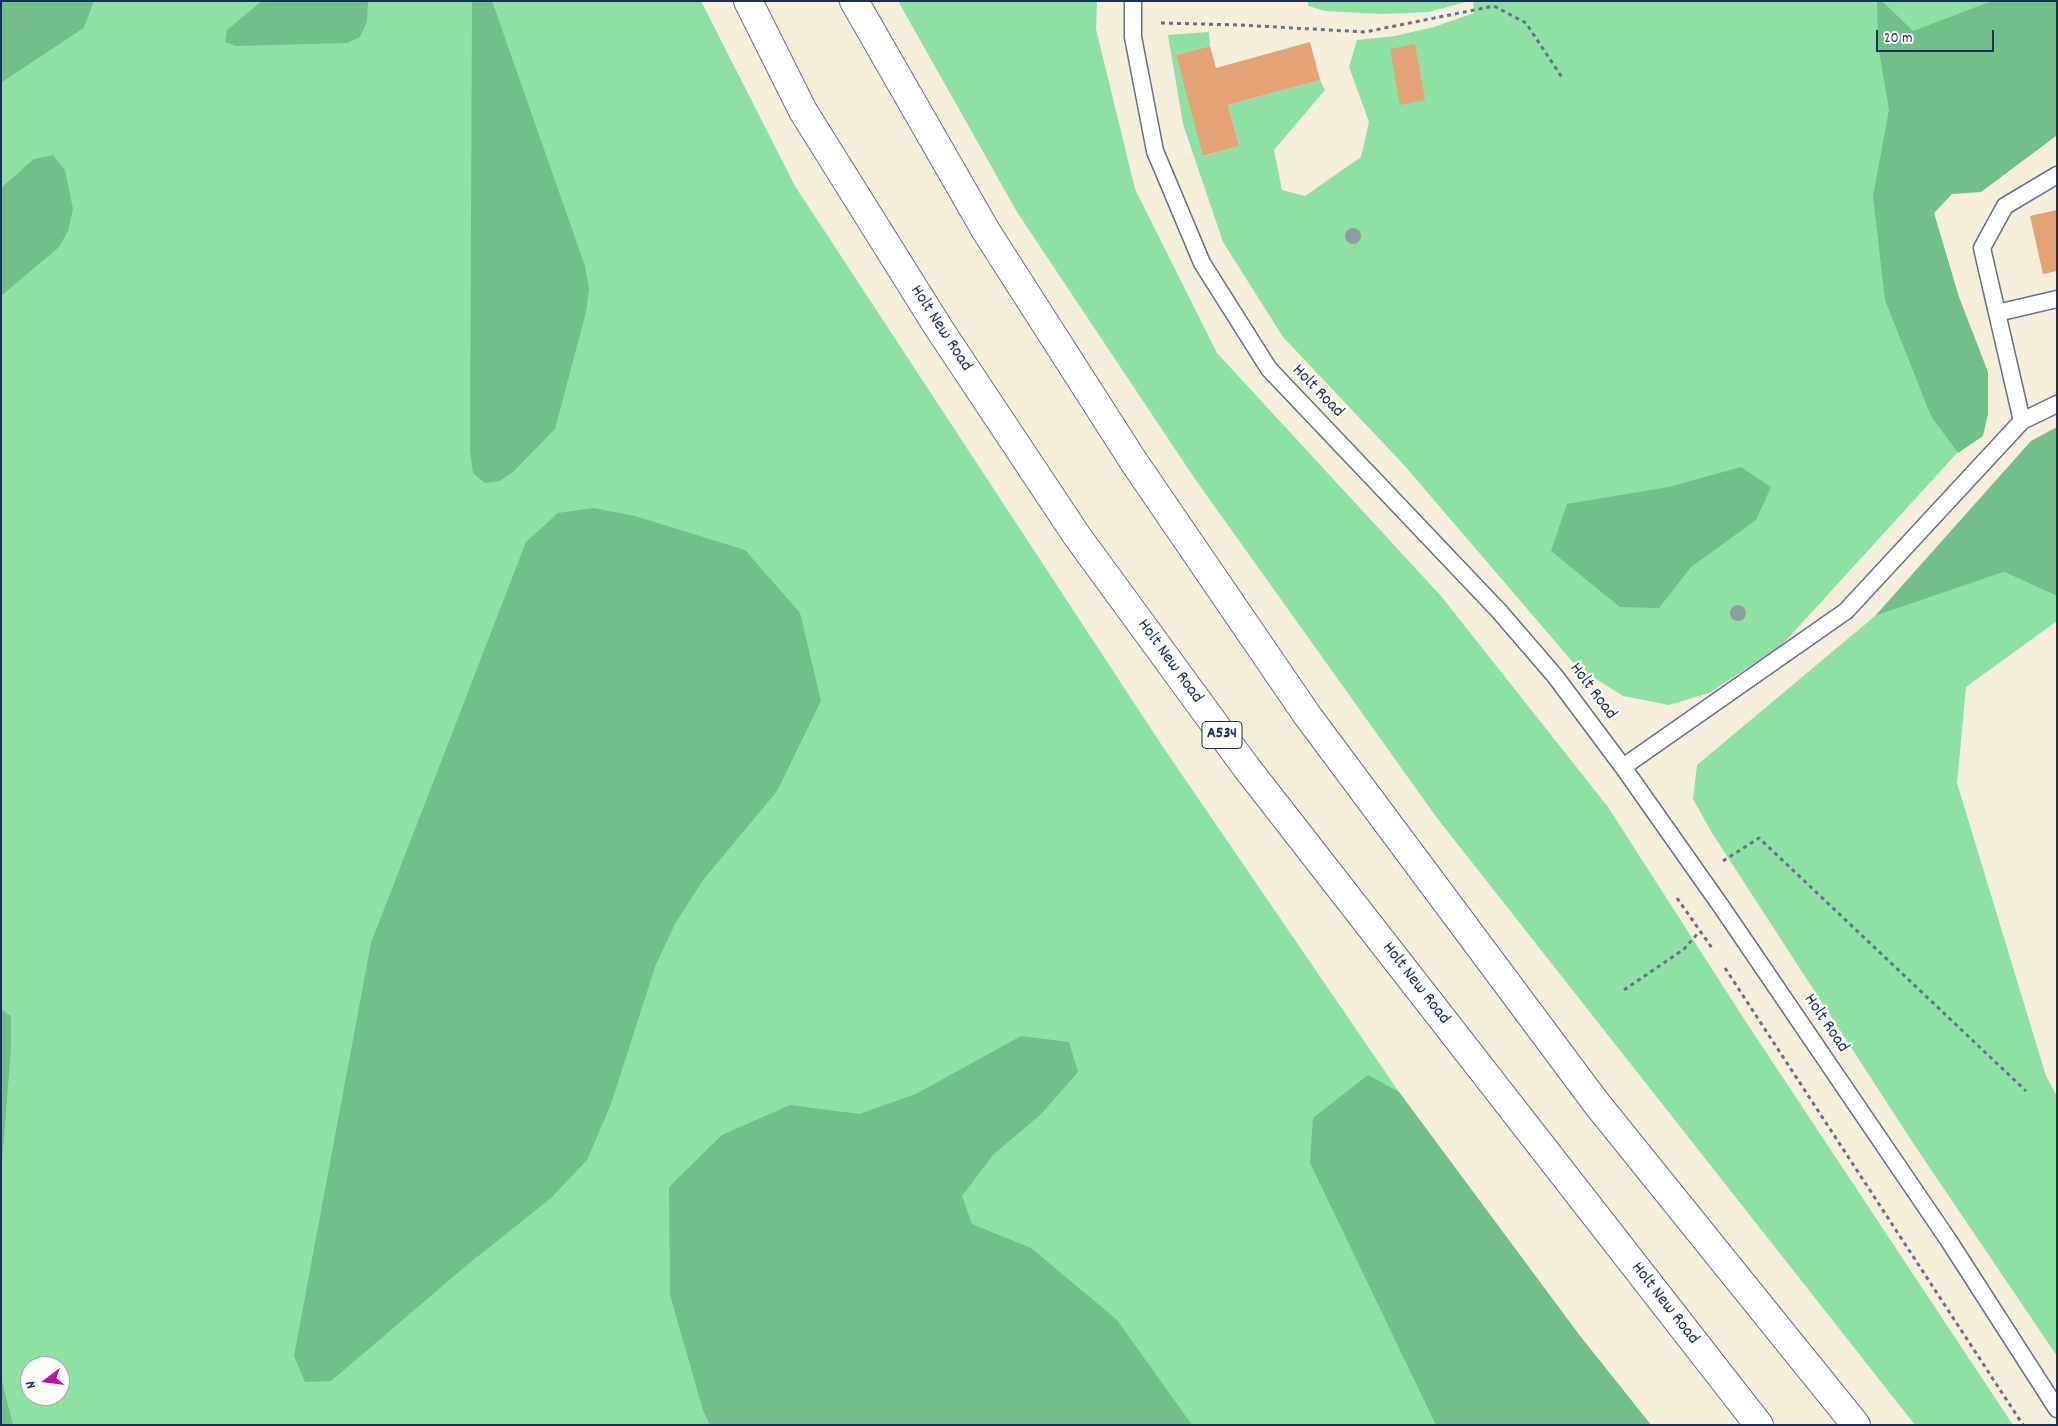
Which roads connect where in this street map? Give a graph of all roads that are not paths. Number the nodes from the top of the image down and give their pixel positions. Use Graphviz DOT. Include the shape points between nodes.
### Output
graph roads {
  1 [pos="748,1"];
  2 [pos="854,1"];
  3 [pos="1134,1"];
  4 [pos="2057,175"];
  5 [pos="2057,299"];
  6 [pos="1997,313"];
  7 [pos="2057,404"];
  8 [pos="2022,421"];
  9 [pos="1623,767"];
  10 [pos="2057,1409"];
  11 [pos="1759,1425"];
  12 [pos="1856,1425"];
  1 -- 11 [label="highway, Holt New Road / A534" via="803,111 938,327 1077,536 1246,767"];
  2 -- 12 [label="highway" via="992,239 1134,462 1307,715 1597,1104"];
  3 -- 9 [label="lane, Holt Road" via="1133,37 1155,151 1202,263 1269,369 1499,611 1556,676"];
  4 -- 6 [label="lane" via="2005,206 1982,248"];
  5 -- 6 [label="lane"];
  6 -- 8 [label="lane"];
  7 -- 8 [label="lane"];
  8 -- 9 [label="lane" via="1846,611"];
  9 -- 10 [label="lane, Holt Road" via="1949,1241"];
}
